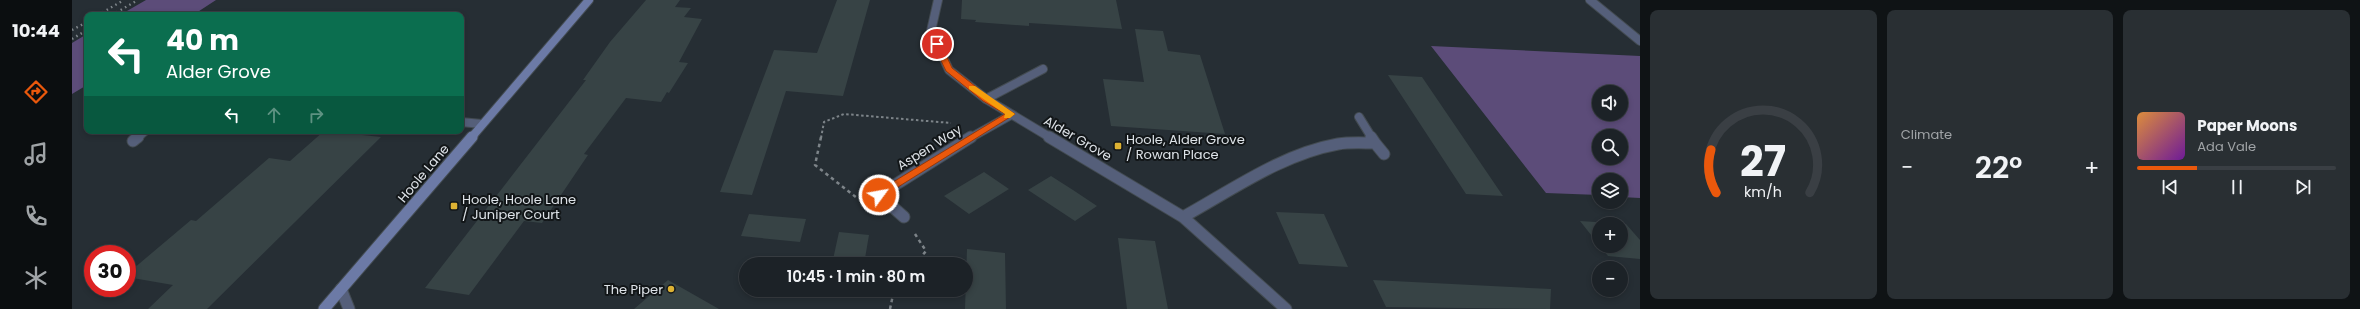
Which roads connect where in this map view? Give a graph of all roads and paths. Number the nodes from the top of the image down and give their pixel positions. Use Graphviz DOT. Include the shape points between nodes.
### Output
graph roads {
  1 [pos="589,0"];
  2 [pos="938,0"];
  3 [pos="1590,0"];
  4 [pos="1640,41"];
  5 [pos="1043,69"];
  6 [pos="986,99"];
  7 [pos="1011,114"];
  8 [pos="1359,117"];
  9 [pos="464,122"];
  10 [pos="482,124"];
  11 [pos="988,126"];
  12 [pos="141,134"];
  13 [pos="133,141"];
  14 [pos="1375,143"];
  15 [pos="1384,154"];
  16 [pos="859,200"];
  17 [pos="904,218"];
  18 [pos="1184,218"];
  19 [pos="921,257"];
  20 [pos="341,289"];
  21 [pos="893,297"];
  22 [pos="324,309"];
  23 [pos="349,309"];
  24 [pos="890,309"];
  25 [pos="1286,309"];
  1 -- 10 [label="street, Hoole Lane"];
  2 -- 6 [label="street, Alder Grove" via="931,31 949,70"];
  3 -- 4 [label="street"];
  5 -- 6 [label="street"];
  6 -- 7 [label="street, Alder Grove"];
  7 -- 11 [label="street, Aspen Way"];
  7 -- 18 [label="street, Alder Grove"];
  8 -- 14 [label="street"];
  9 -- 10 [label="street"];
  10 -- 20 [label="street, Hoole Lane"];
  11 -- 16 [label="path" via="844,114 830,118 824,122 815,165"];
  11 -- 17 [label="street, Aspen Way" via="879,195"];
  12 -- 13 [label="street"];
  14 -- 15 [label="street"];
  14 -- 18 [label="street" via="1338,144 1319,149 1264,173"];
  17 -- 19 [label="path" via="926,251"];
  18 -- 25 [label="street, Alder Grove"];
  20 -- 22 [label="street, Hoole Lane"];
  20 -- 23 [label="street"];
  21 -- 24 [label="path"];
}
